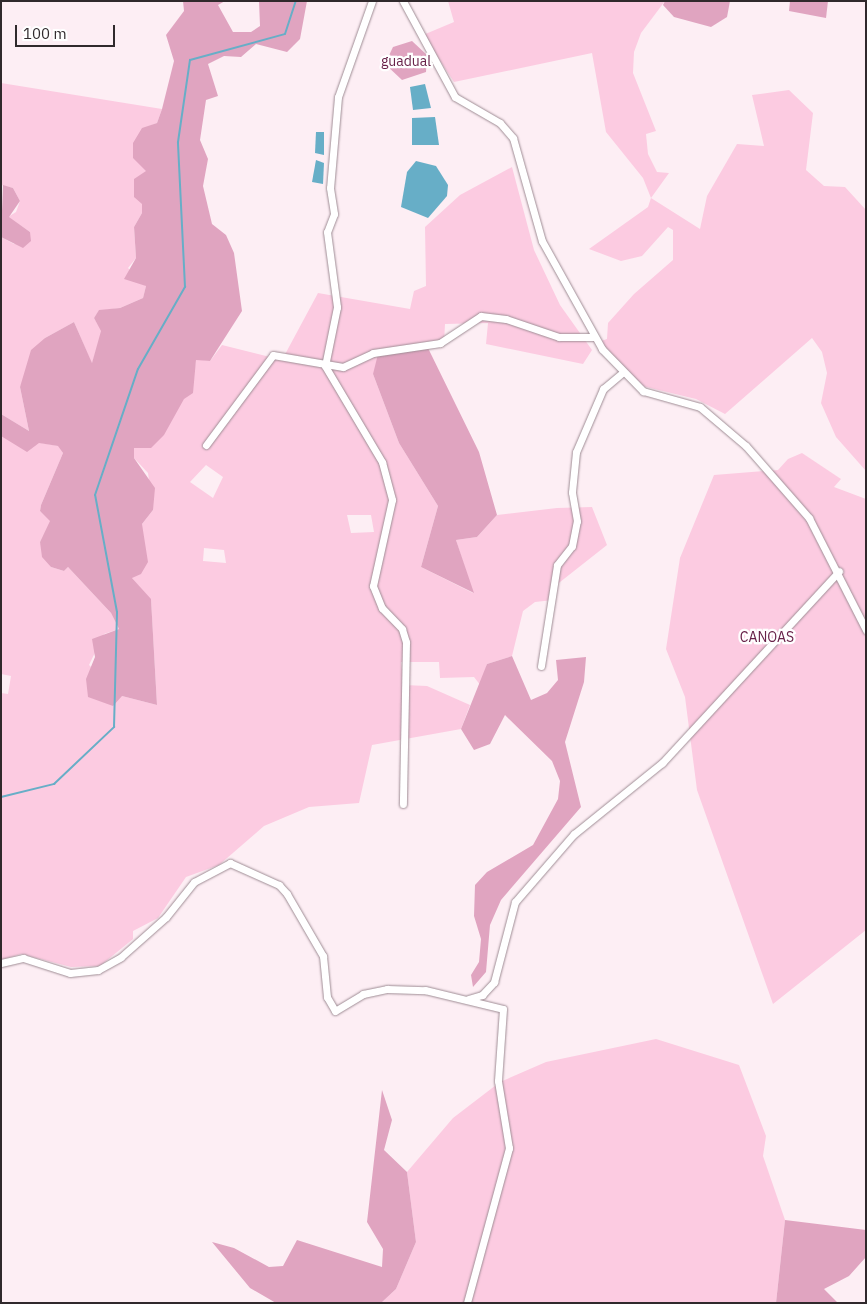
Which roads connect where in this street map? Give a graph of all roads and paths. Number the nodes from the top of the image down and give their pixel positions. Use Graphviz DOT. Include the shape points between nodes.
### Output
graph roads {
  1 [pos="372,1"];
  2 [pos="403,1"];
  3 [pos="593,337"];
  4 [pos="325,366"];
  5 [pos="622,373"];
  6 [pos="206,445"];
  7 [pos="839,571"];
  8 [pos="866,630"];
  9 [pos="541,666"];
  10 [pos="403,804"];
  11 [pos="1,963"];
  12 [pos="468,999"];
  13 [pos="467,1303"];
  1 -- 4 [label="street" via="338,97 330,179 334,214 327,230 337,307"];
  2 -- 3 [label="street" via="455,96 500,123 513,138 542,241"];
  3 -- 4 [label="street" via="559,337 506,319 482,316 440,343 373,352 343,367"];
  3 -- 5 [label="street"];
  4 -- 6 [label="street" via="273,355"];
  4 -- 10 [label="street" via="382,462 392,500 373,586 382,608 402,629 406,642"];
  5 -- 7 [label="street" via="643,391 700,407 717,419 810,518"];
  5 -- 9 [label="street" via="603,389 576,452 572,492 577,521 572,546 558,565"];
  7 -- 8 [label="street"];
  7 -- 12 [label="street" via="662,763 574,834 515,902 494,982 482,995"];
  11 -- 12 [label="street" via="23,958 70,972 98,970 121,957 166,916 194,882 230,863 279,885 287,894 323,956 327,997 335,1011 363,994 387,989 425,990"];
  12 -- 13 [label="street" via="497,1006 505,1014 498,1081 509,1143 506,1172 468,1286"];
}
